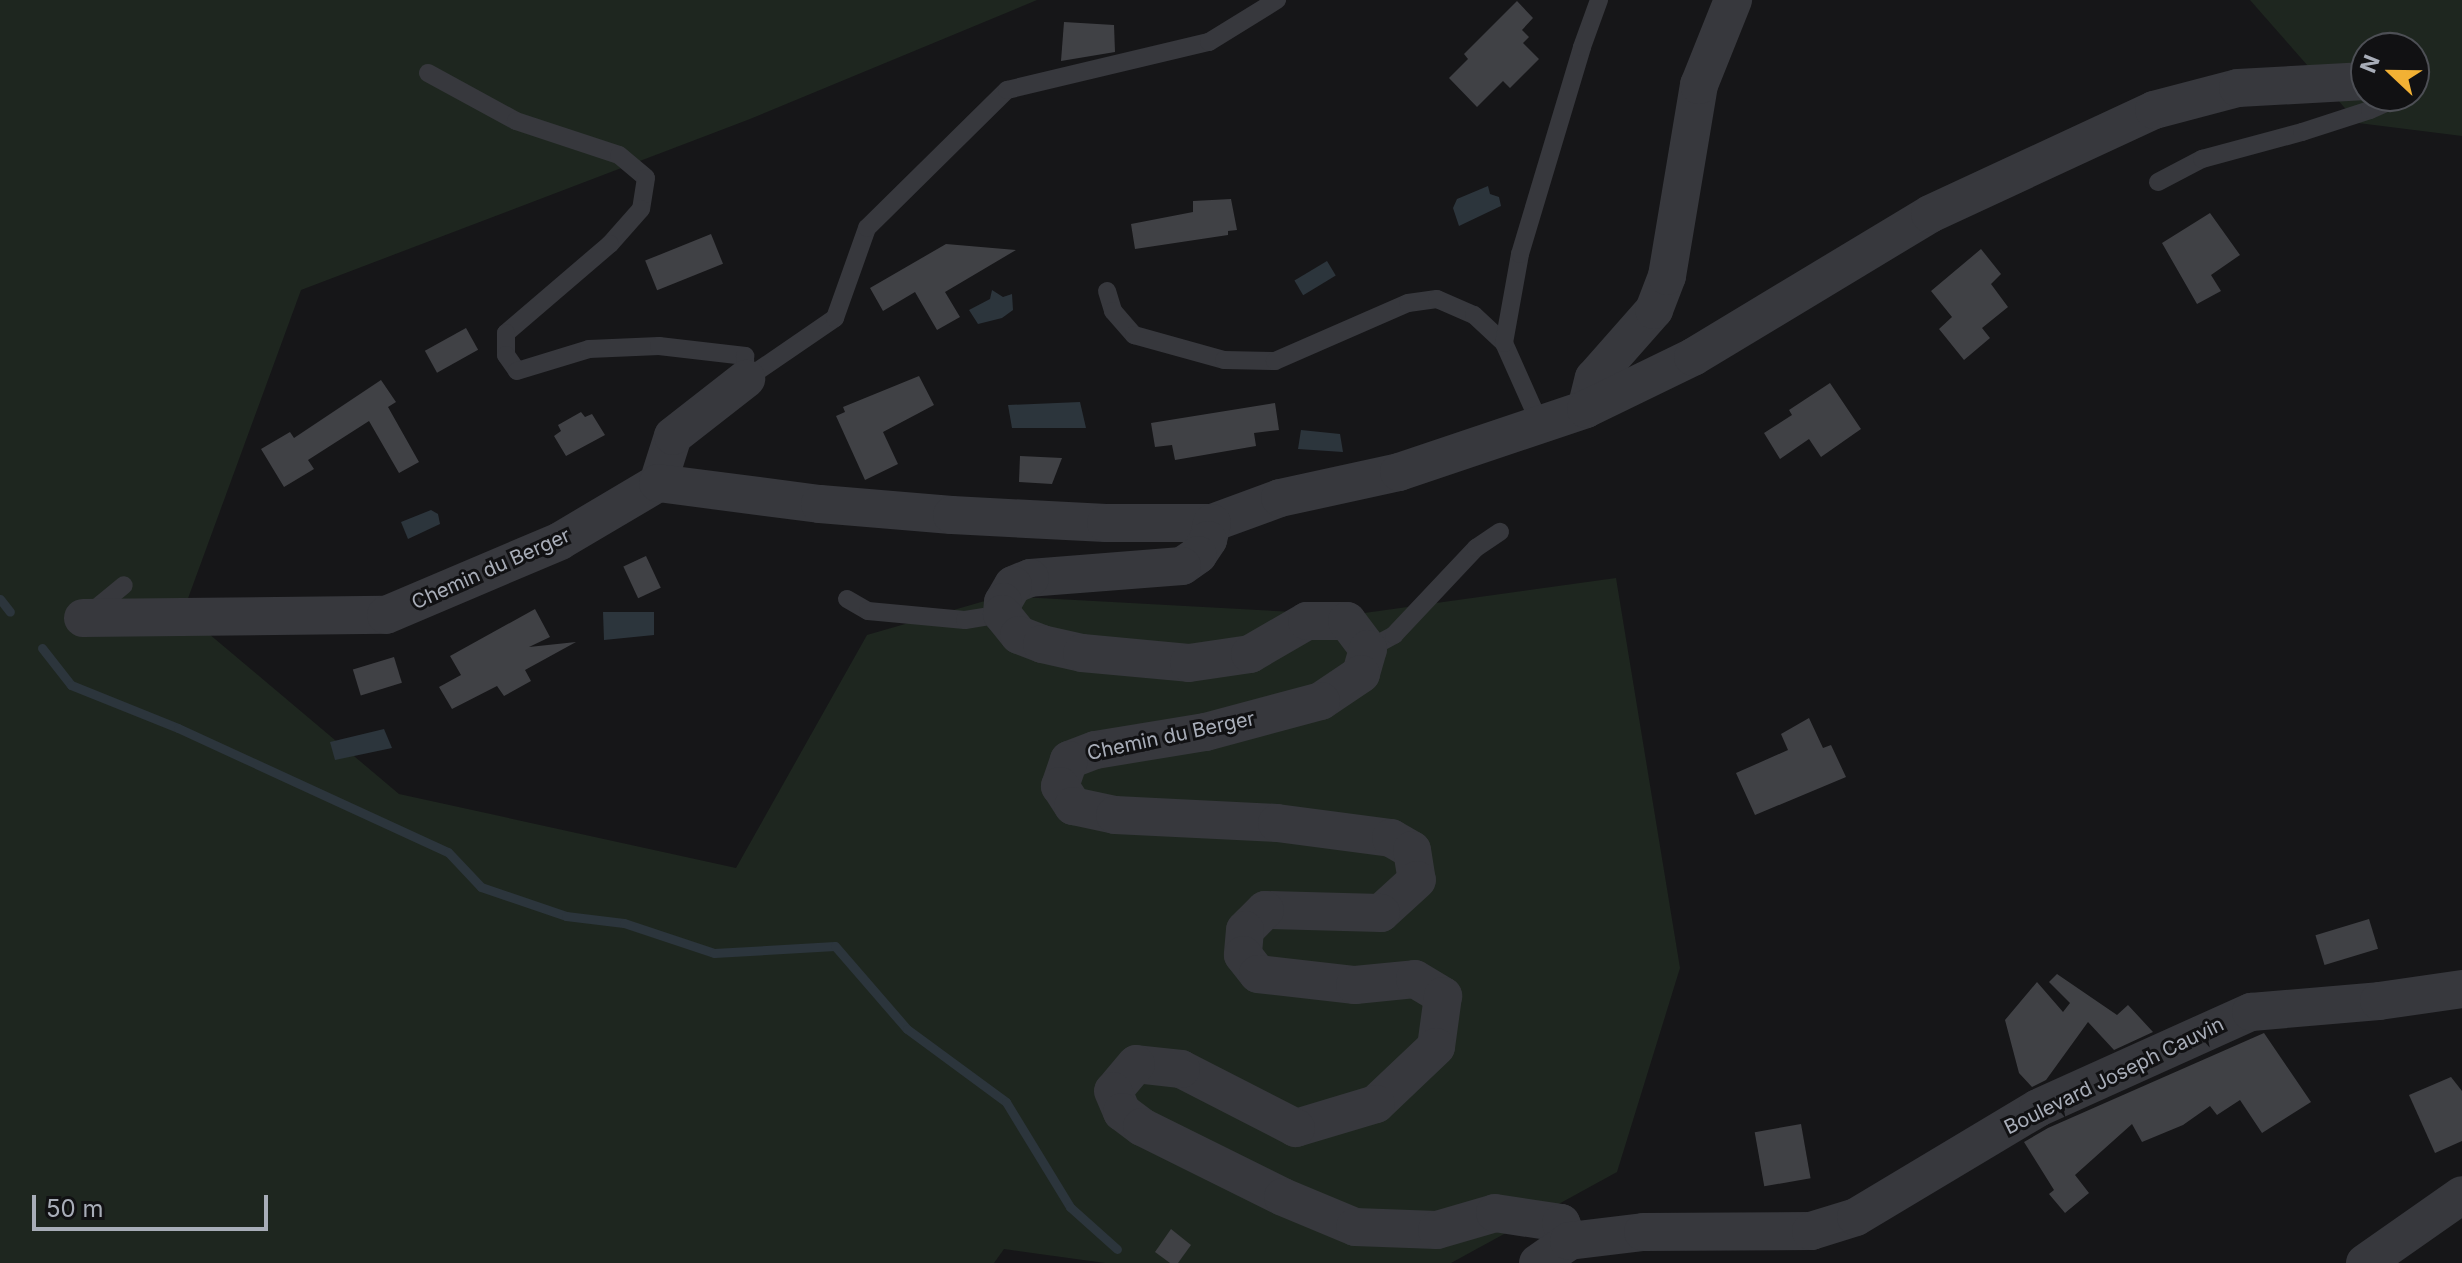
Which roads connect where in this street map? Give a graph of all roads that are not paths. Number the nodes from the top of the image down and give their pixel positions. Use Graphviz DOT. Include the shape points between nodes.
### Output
graph roads {
  1 [pos="1277,0"];
  2 [pos="1599,0"];
  3 [pos="1733,0"];
  4 [pos="428,73"];
  5 [pos="2350,82"];
  6 [pos="2364,112"];
  7 [pos="2158,182"];
  8 [pos="1107,291"];
  9 [pos="1504,343"];
  10 [pos="746,379"];
  11 [pos="1586,409"];
  12 [pos="1541,426"];
  13 [pos="658,483"];
  14 [pos="1212,523"];
  15 [pos="1500,532"];
  16 [pos="124,585"];
  17 [pos="847,599"];
  18 [pos="1002,614"];
  19 [pos="83,618"];
  20 [pos="1368,649"];
  21 [pos="2462,989"];
  22 [pos="2462,1195"];
  23 [pos="1569,1241"];
  24 [pos="1538,1263"];
  25 [pos="2365,1263"];
  1 -- 10 [label="lane" via="1209,42 1007,90 867,228 835,318"];
  2 -- 9 [label="lane" via="1520,254"];
  3 -- 11 [label="street" via="1699,85 1667,276 1654,310 1594,378"];
  4 -- 10 [label="lane" via="516,121 619,155 646,178 641,209 610,244 506,333 506,355 517,371 589,349 659,346 745,356"];
  5 -- 11 [label="street" via="2238,88 2154,110 1930,214 1693,357"];
  6 -- 7 [label="lane" via="2202,159"];
  8 -- 9 [label="lane" via="1113,311 1134,335 1224,360 1275,361 1408,303 1437,299 1474,315"];
  9 -- 12 [label="lane"];
  10 -- 13 [label="street" via="673,436"];
  11 -- 12 [label="street"];
  12 -- 14 [label="street" via="1399,472 1280,498"];
  13 -- 14 [label="street" via="952,515"];
  13 -- 19 [label="street, Chemin du Berger" via="560,541 386,615"];
  14 -- 18 [label="street" via="1198,555 1182,566 1030,578 1013,585"];
  15 -- 20 [label="lane" via="1476,548 1394,635"];
  16 -- 19 [label="lane"];
  17 -- 18 [label="lane" via="868,611 965,620"];
  18 -- 20 [label="street" via="1019,635 1042,644 1174,662 1250,654 1307,621 1347,621"];
  20 -- 23 [label="street, Chemin du Berger" via="1361,674 1321,701 1205,732 1095,750 1069,760 1060,786 1073,806 1115,815 1277,823 1391,838 1412,850 1417,880 1381,913 1265,910 1245,930 1243,955 1258,974 1355,985 1415,979 1443,996 1436,1047 1376,1104 1296,1128 1181,1069 1136,1064 1113,1091 1122,1112 1142,1127 1355,1227 1437,1230 1495,1213 1561,1223"];
  21 -- 23 [label="street, Boulevard Joseph Cauvin" via="2251,1012 2038,1108 1856,1217 1811,1231 1643,1232"];
  22 -- 25 [label="street"];
  23 -- 24 [label="street"];
}
